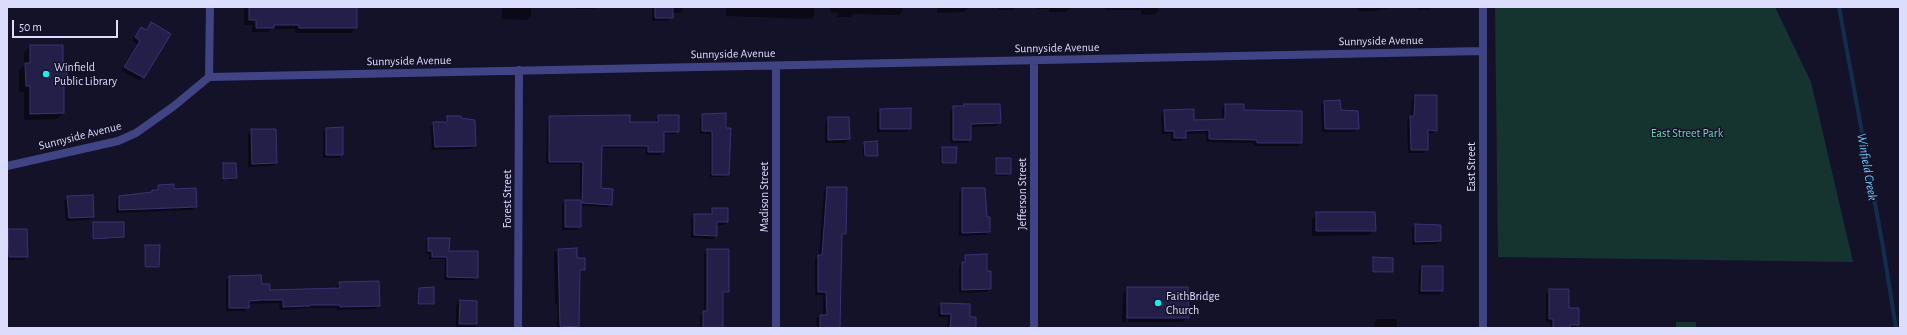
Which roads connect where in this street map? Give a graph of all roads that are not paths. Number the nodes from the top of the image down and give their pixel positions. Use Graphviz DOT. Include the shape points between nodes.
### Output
graph roads {
  1 [pos="210,7"];
  2 [pos="1483,7"];
  3 [pos="1483,51"];
  4 [pos="1034,60"];
  5 [pos="776,66"];
  6 [pos="519,70"];
  7 [pos="209,77"];
  8 [pos="7,166"];
  9 [pos="518,328"];
  10 [pos="776,328"];
  11 [pos="1034,328"];
  12 [pos="1483,328"];
  1 -- 7 [label="street"];
  2 -- 3 [label="street, East Street"];
  3 -- 4 [label="street, Sunnyside Avenue"];
  3 -- 12 [label="street, East Street"];
  4 -- 5 [label="street, Sunnyside Avenue"];
  4 -- 11 [label="street, Jefferson Street"];
  5 -- 6 [label="street, Sunnyside Avenue"];
  5 -- 10 [label="street, Madison Street"];
  6 -- 7 [label="street, Sunnyside Avenue"];
  6 -- 9 [label="street, Forest Street"];
  7 -- 8 [label="street, Sunnyside Avenue" via="136,133 118,141"];
}
